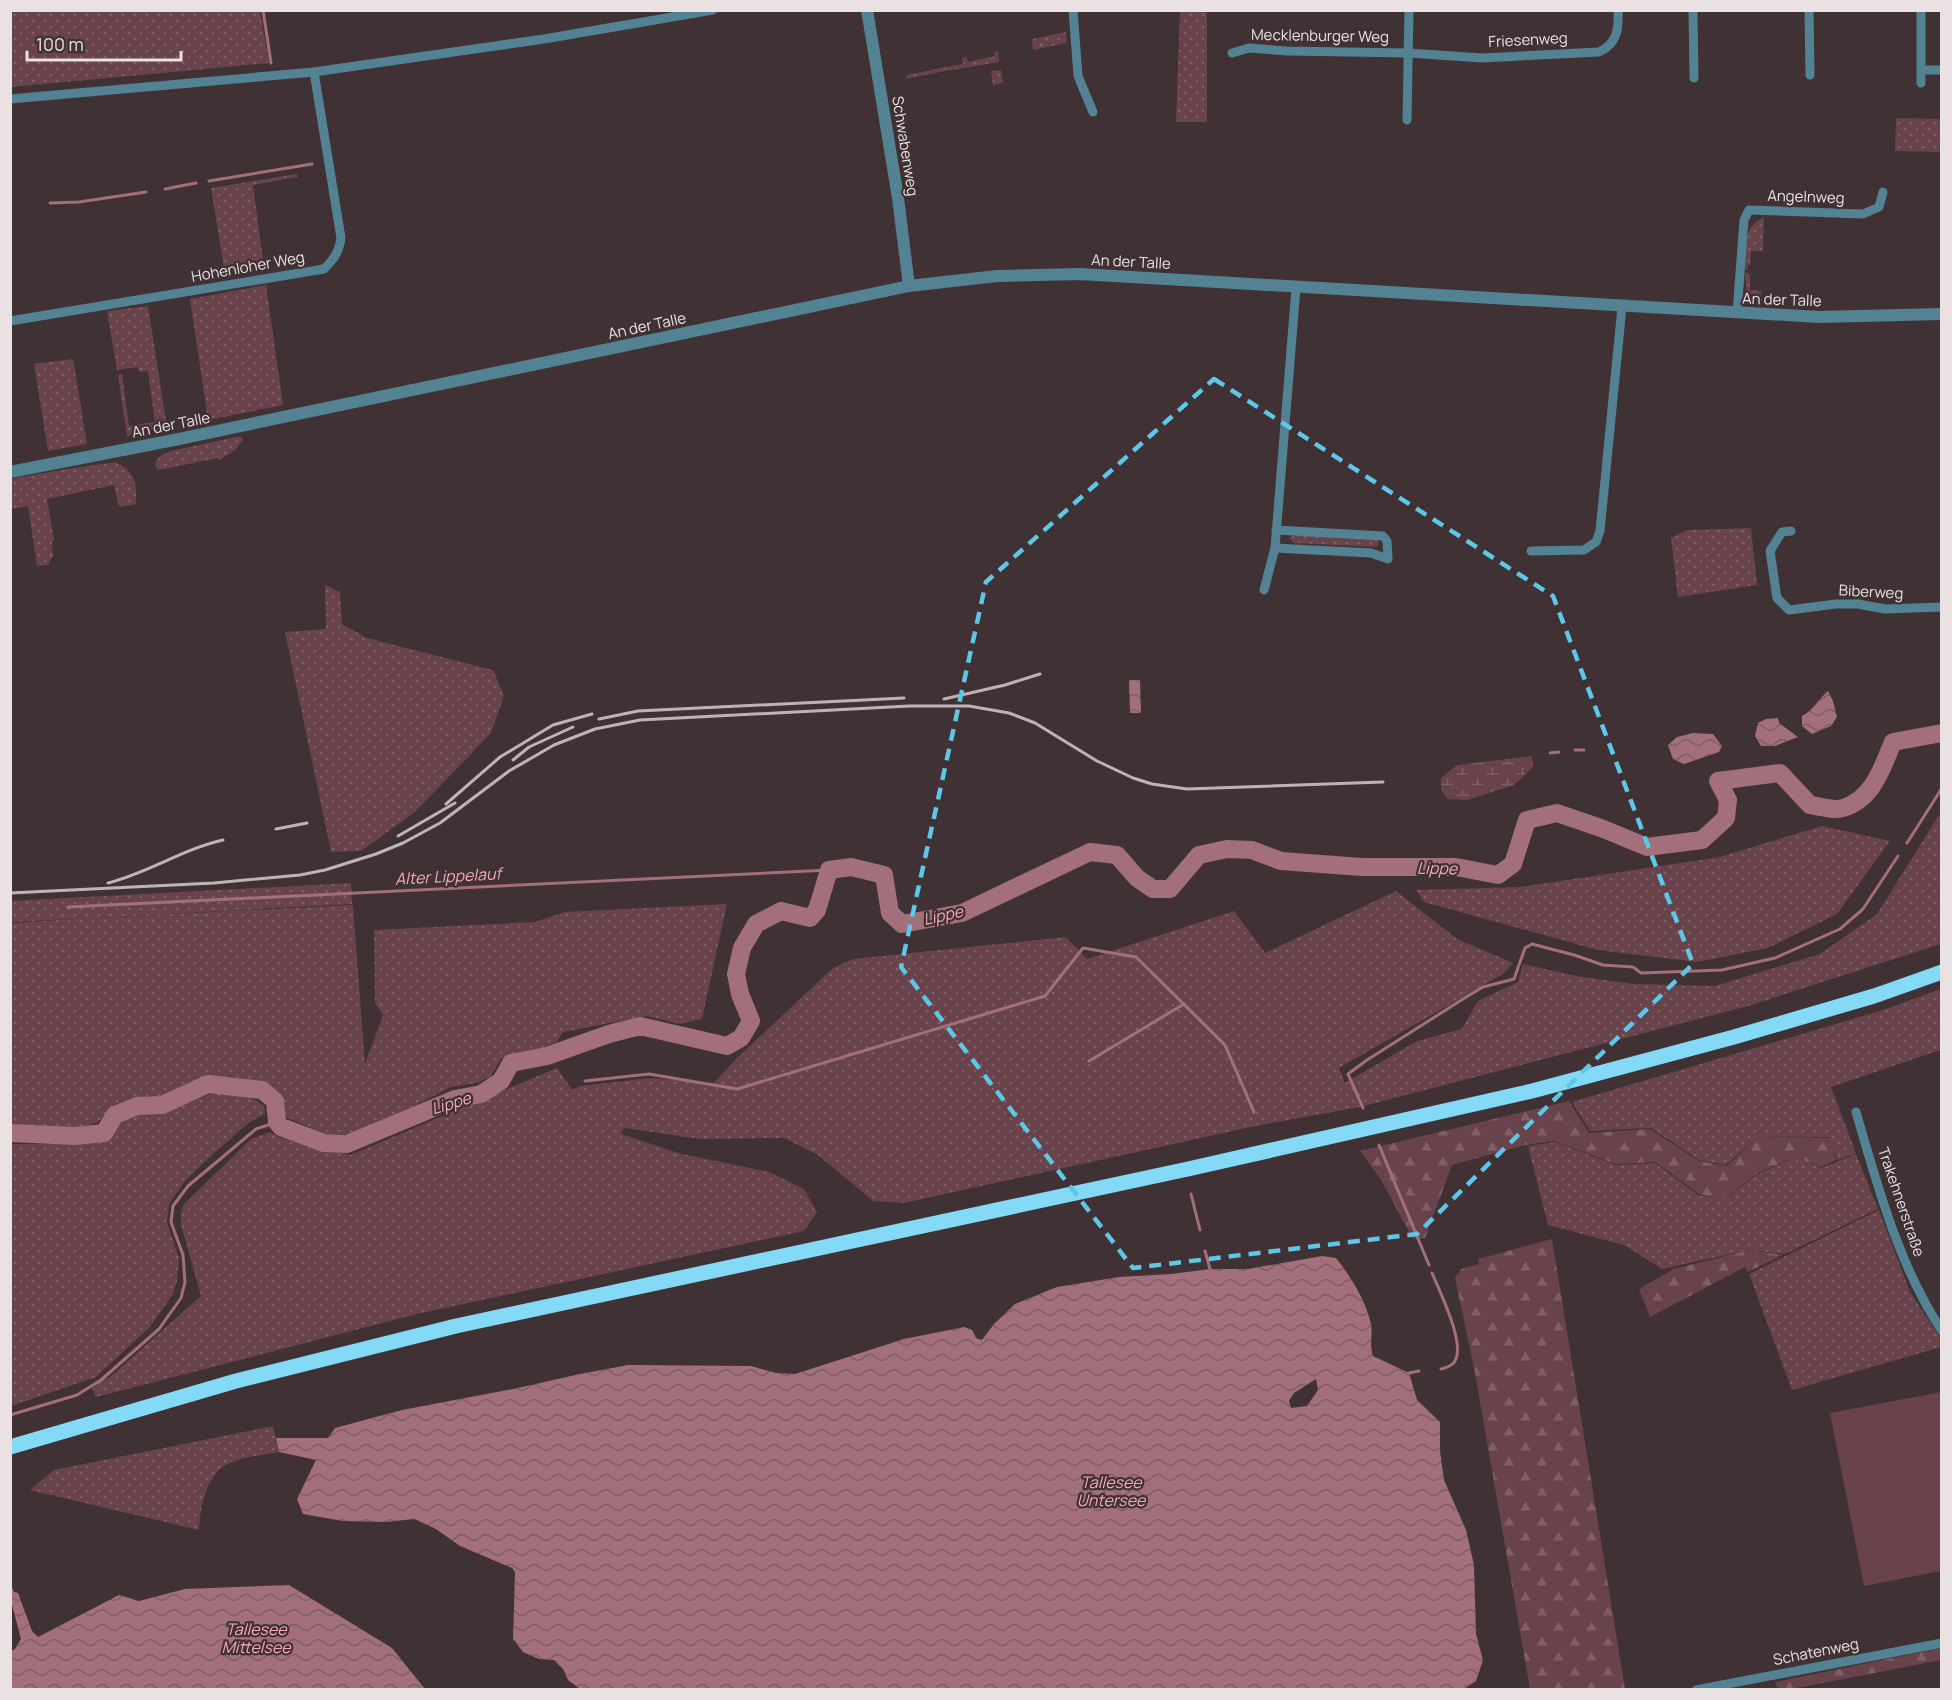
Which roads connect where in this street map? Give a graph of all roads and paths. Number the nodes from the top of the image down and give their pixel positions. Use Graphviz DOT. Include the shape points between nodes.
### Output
graph roads {
  1 [pos="713,10"];
  2 [pos="867,10"];
  3 [pos="1073,10"];
  4 [pos="1409,10"];
  5 [pos="1618,10"];
  6 [pos="1693,10"];
  7 [pos="1809,10"];
  8 [pos="1921,10"];
  9 [pos="1232,53"];
  10 [pos="1409,53"];
  11 [pos="1922,70"];
  12 [pos="1940,70"];
  13 [pos="314,72"];
  14 [pos="1810,75"];
  15 [pos="1694,78"];
  16 [pos="1920,83"];
  17 [pos="10,99"];
  18 [pos="1093,112"];
  19 [pos="1407,120"];
  20 [pos="1883,192"];
  21 [pos="909,286"];
  22 [pos="1296,288"];
  23 [pos="1622,307"];
  24 [pos="1737,314"];
  25 [pos="1941,314"];
  26 [pos="10,321"];
  27 [pos="10,471"];
  28 [pos="1276,530"];
  29 [pos="1791,531"];
  30 [pos="1275,548"];
  31 [pos="1531,551"];
  32 [pos="1264,590"];
  33 [pos="1941,607"];
  34 [pos="1941,972"];
  35 [pos="1856,1112"];
  36 [pos="1941,1331"];
  37 [pos="10,1447"];
  38 [pos="1941,1644"];
  39 [pos="1696,1689"];
  1 -- 13 [label="street"];
  2 -- 21 [label="street, Schwabenweg"];
  3 -- 18 [label="street" via="1078,76"];
  4 -- 10 [label="street, Mecklenburger Weg"];
  5 -- 10 [label="street, Friesenweg" via="1614,42 1599,52 1482,58"];
  6 -- 15 [label="street"];
  7 -- 14 [label="street"];
  8 -- 11 [label="street"];
  9 -- 10 [label="street, Mecklenburger Weg" via="1249,48"];
  10 -- 19 [label="street, Mecklenburger Weg"];
  11 -- 12 [label="street"];
  11 -- 16 [label="street"];
  13 -- 17 [label="street"];
  13 -- 26 [label="street, Hohenloher Weg" via="341,238 334,260 324,269"];
  20 -- 24 [label="street, Angelnweg" via="1879,207 1863,214 1749,210 1744,220"];
  21 -- 22 [label="street, An der Talle" via="997,276 1080,274"];
  21 -- 27 [label="street, An der Talle"];
  22 -- 23 [label="street, An der Talle"];
  22 -- 28 [label="street"];
  23 -- 24 [label="street, An der Talle"];
  23 -- 31 [label="street" via="1596,542 1584,550"];
  24 -- 25 [label="street, An der Talle"];
  28 -- 30 [label="street"];
  28 -- 30 [label="street" via="1383,536 1388,559 1371,553"];
  29 -- 33 [label="street, Biberweg" via="1782,532 1770,551 1777,598 1788,610 1836,604 1885,609"];
  30 -- 32 [label="street"];
  34 -- 37 [label="highway" via="1875,996 1532,1091 456,1326 236,1381"];
  35 -- 36 [label="street, Trakehnerstraße" via="1904,1261"];
  38 -- 39 [label="street, Schatenweg"];
}
